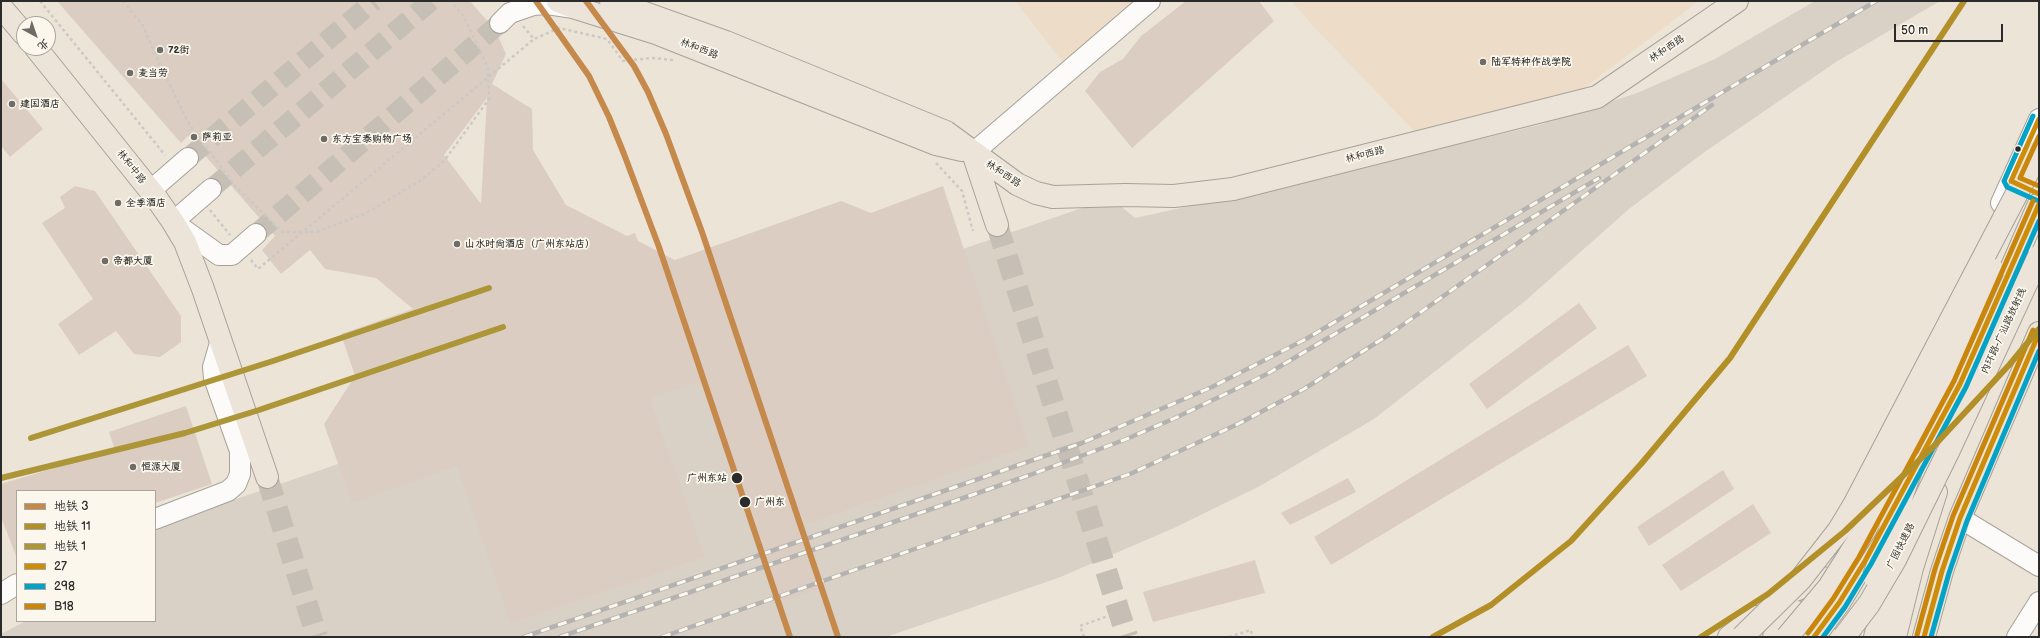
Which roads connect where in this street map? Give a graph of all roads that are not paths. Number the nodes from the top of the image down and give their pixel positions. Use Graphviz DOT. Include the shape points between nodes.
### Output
graph roads {
  1 [pos="1150,1"];
  2 [pos="1737,1"];
  3 [pos="617,2"];
  4 [pos="567,5"];
  5 [pos="1,7"];
  6 [pos="510,12"];
  7 [pos="16,25"];
  8 [pos="42,56"];
  9 [pos="2039,119"];
  10 [pos="2039,151"];
  11 [pos="973,153"];
  12 [pos="182,163"];
  13 [pos="2039,167"];
  14 [pos="2011,181"];
  15 [pos="150,191"];
  16 [pos="206,194"];
  17 [pos="2039,194"];
  18 [pos="2039,204"];
  19 [pos="173,222"];
  20 [pos="998,226"];
  21 [pos="256,234"];
  22 [pos="2039,256"];
  23 [pos="2016,258"];
  24 [pos="2039,267"];
  25 [pos="2039,333"];
  26 [pos="220,343"];
  27 [pos="1953,380"];
  28 [pos="1949,450"];
  29 [pos="1916,468"];
  30 [pos="267,477"];
  31 [pos="1865,508"];
  32 [pos="1960,518"];
  33 [pos="156,519"];
  34 [pos="1894,560"];
  35 [pos="2039,566"];
  36 [pos="1823,578"];
  37 [pos="16,585"];
  38 [pos="1,594"];
  39 [pos="2039,602"];
  40 [pos="1729,637"];
  41 [pos="1742,637"];
  42 [pos="1774,637"];
  43 [pos="1787,637"];
  44 [pos="1814,637"];
  45 [pos="1844,637"];
  46 [pos="1853,637"];
  47 [pos="1857,637"];
  48 [pos="1875,637"];
  49 [pos="1895,637"];
  50 [pos="1924,637"];
  51 [pos="2017,637"];
  1 -- 11 [label="street"];
  2 -- 11 [label="main road, 林和西路" via="1597,96 1233,189 1174,196 1053,197 1036,193 1017,184"];
  3 -- 11 [label="main road, 林和西路" via="866,98 946,132"];
  4 -- 6 [label="street" via="533,5"];
  4 -- 11 [label="main road, 林和西路" via="683,43 936,144"];
  5 -- 7 [label="main road"];
  8 -- 15 [label="main road, 林和中路"];
  9 -- 14 [label="street"];
  10 -- 41 [label="main road, bridge" via="1839,530 1800,580"];
  11 -- 20 [label="main road"];
  12 -- 15 [label="street"];
  13 -- 27 [label="main road, bridge"];
  14 -- 17 [label="main road"];
  14 -- 31 [label="street" via="1916,401"];
  15 -- 19 [label="main road, 林和中路"];
  16 -- 19 [label="street"];
  18 -- 23 [label="main road"];
  19 -- 21 [label="street" via="219,255 232,255"];
  19 -- 26 [label="main road, 林和中路" via="185,242"];
  22 -- 28 [label="main road, 内环路-广汕路放射线, bridge"];
  23 -- 24 [label="main road"];
  23 -- 27 [label="main road"];
  25 -- 32 [label="main road"];
  26 -- 30 [label="main road, 林和中路"];
  26 -- 33 [label="street" via="213,367 214,378 240,450 240,474 236,484 228,491"];
  27 -- 29 [label="main road"];
  27 -- 43 [label="main road, bridge" via="1848,559 1829,587"];
  27 -- 47 [label="main road, bridge" via="1878,563"];
  27 -- 48 [label="main road" via="1888,585"];
  28 -- 34 [label="main road, 广园快速路, bridge"];
  28 -- 49 [label="main road, bridge" via="1912,568"];
  29 -- 31 [label="main road"];
  29 -- 44 [label="main road" via="1865,560 1839,603"];
  31 -- 36 [label="main road"];
  32 -- 35 [label="street"];
  32 -- 50 [label="main road"];
  34 -- 45 [label="main road, 广园快速路, bridge" via="1869,604"];
  34 -- 46 [label="main road, bridge" via="1870,610"];
  36 -- 40 [label="main road" via="1778,598"];
  36 -- 42 [label="main road"];
  37 -- 38 [label="street"];
  39 -- 51 [label="street"];
}
